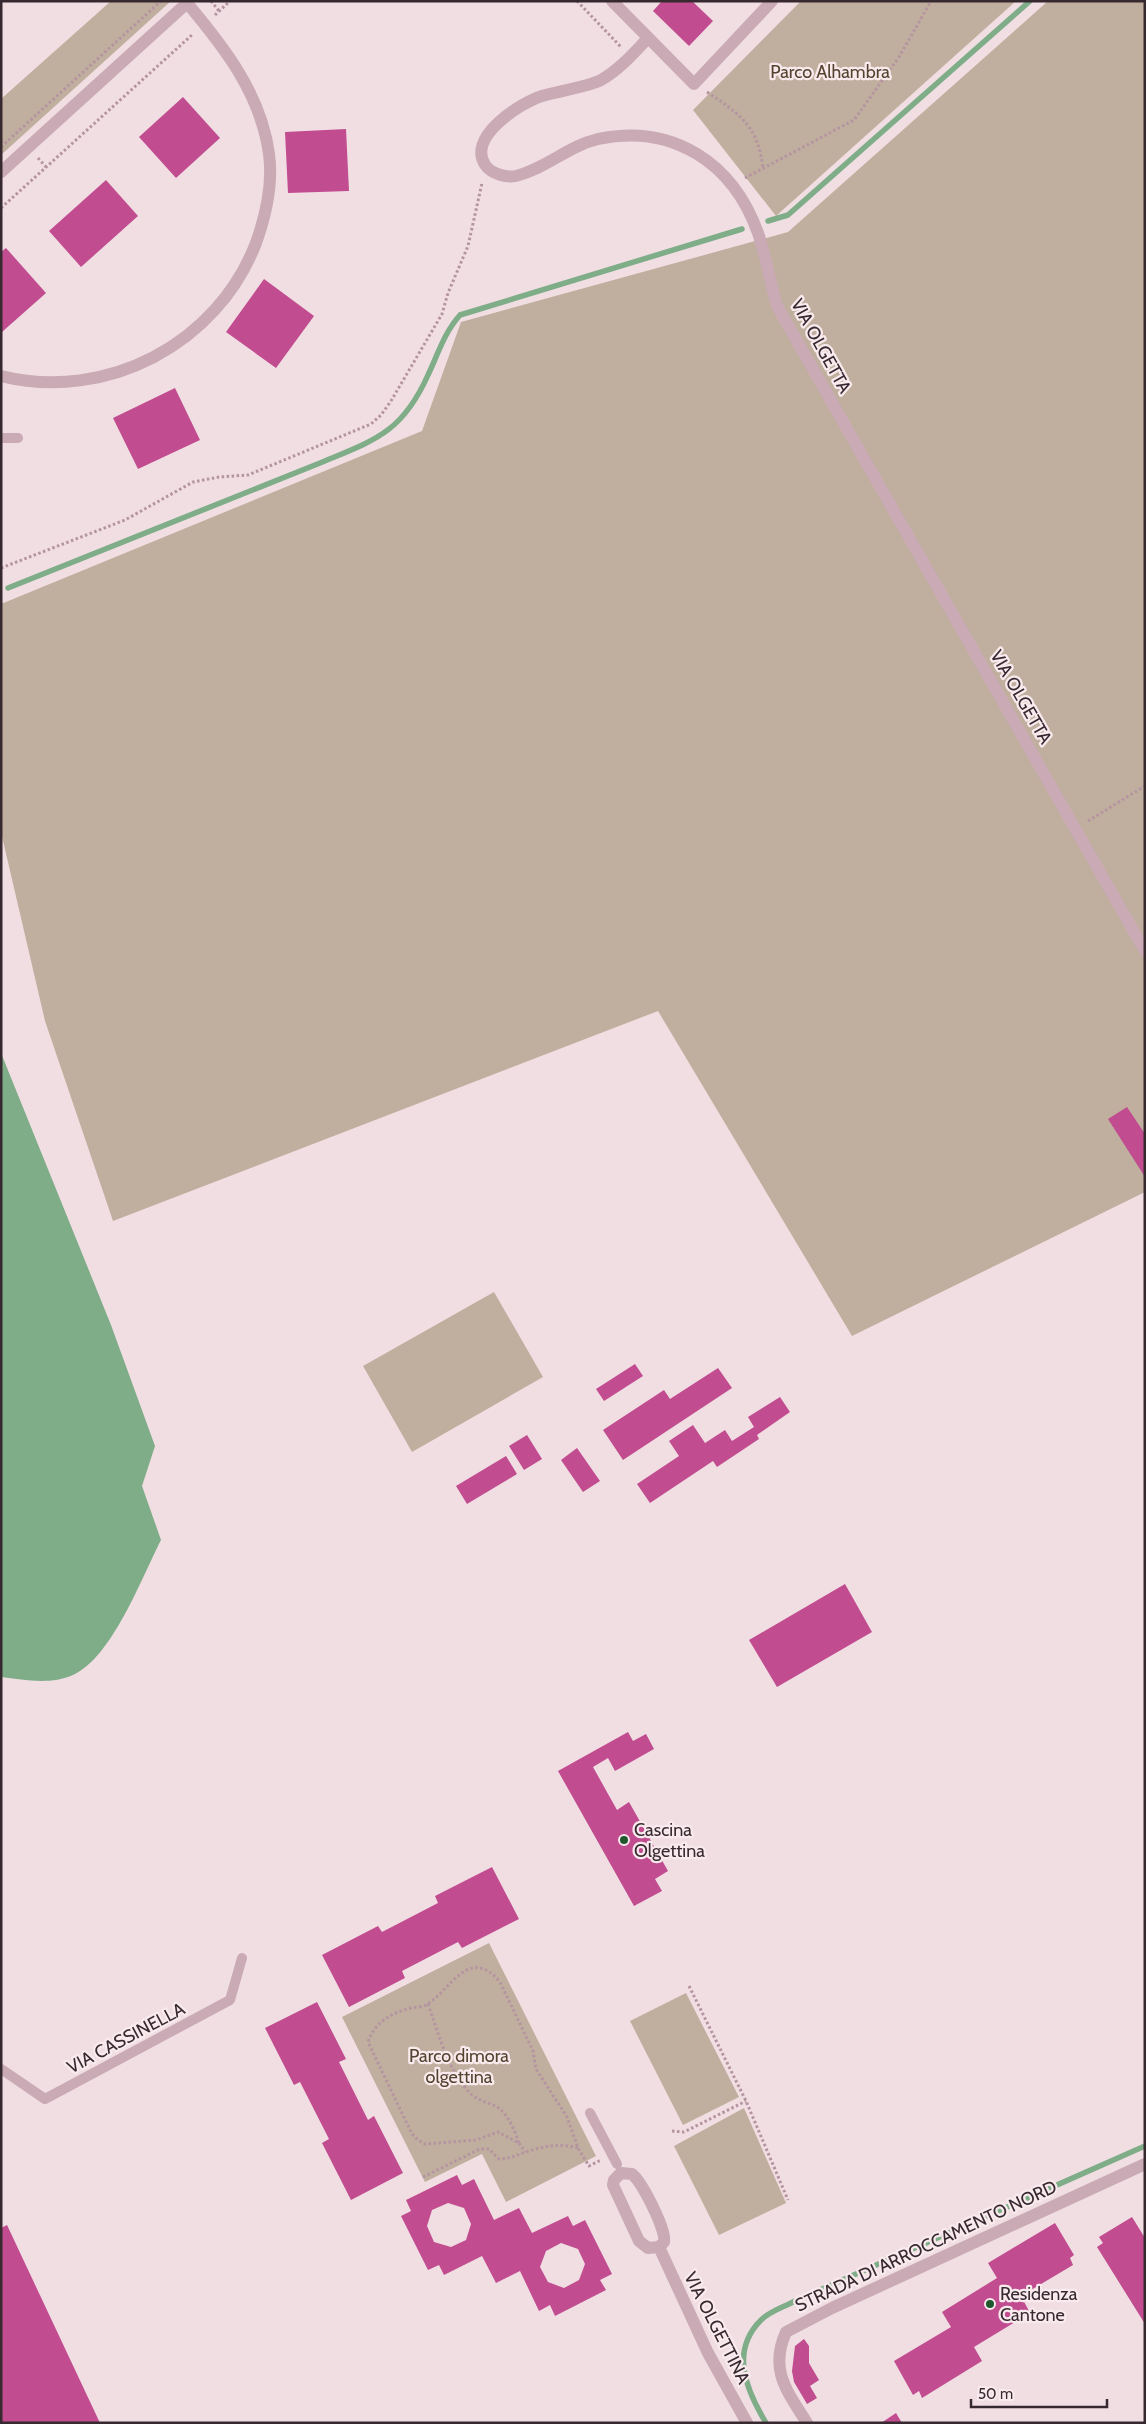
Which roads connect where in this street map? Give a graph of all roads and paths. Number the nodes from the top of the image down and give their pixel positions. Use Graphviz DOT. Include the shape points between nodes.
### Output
graph roads {
  1 [pos="161,1"];
  2 [pos="211,1"];
  3 [pos="230,1"];
  4 [pos="577,1"];
  5 [pos="772,1"];
  6 [pos="931,1"];
  7 [pos="188,2"];
  8 [pos="621,4"];
  9 [pos="219,11"];
  10 [pos="205,24"];
  11 [pos="648,38"];
  12 [pos="630,57"];
  13 [pos="694,84"];
  14 [pos="1,146"];
  15 [pos="488,168"];
  16 [pos="763,168"];
  17 [pos="1,172"];
  18 [pos="736,190"];
  19 [pos="1,208"];
  20 [pos="1,376"];
  21 [pos="1,438"];
  22 [pos="18,438"];
  23 [pos="1,568"];
  24 [pos="1145,786"];
  25 [pos="1076,828"];
  26 [pos="1145,951"];
  27 [pos="242,1958"];
  28 [pos="689,1986"];
  29 [pos="428,2004"];
  30 [pos="1,2068"];
  31 [pos="746,2101"];
  32 [pos="590,2112"];
  33 [pos="672,2131"];
  34 [pos="519,2143"];
  35 [pos="578,2148"];
  36 [pos="525,2152"];
  37 [pos="586,2161"];
  38 [pos="617,2164"];
  39 [pos="1145,2164"];
  40 [pos="423,2177"];
  41 [pos="788,2200"];
  42 [pos="658,2247"];
  43 [pos="747,2423"];
  44 [pos="807,2423"];
  1 -- 14 [label="path"];
  2 -- 9 [label="path"];
  3 -- 9 [label="path"];
  4 -- 12 [label="path"];
  5 -- 13 [label="street"];
  6 -- 16 [label="path" via="899,56 854,120"];
  7 -- 10 [label="street"];
  7 -- 17 [label="street"];
  8 -- 11 [label="street"];
  9 -- 10 [label="path"];
  10 -- 19 [label="path"];
  10 -- 20 [label="street" via="226,50 246,84 261,119 269,152 270,182 265,212 250,258 238,280 198,328 178,344 141,364 108,375 72,381 37,382"];
  11 -- 12 [label="street"];
  11 -- 13 [label="street"];
  12 -- 15 [label="street" via="600,80 541,96 506,117 488,133 483,143 481,156"];
  13 -- 16 [label="path" via="734,109 751,130 761,150"];
  15 -- 18 [label="street, VIA OLGETTA" via="494,173 512,177 535,171 574,146 627,135 652,137 697,152"];
  15 -- 23 [label="path" via="482,181 468,246 442,314 392,401 376,420 248,475 193,482 116,524"];
  16 -- 18 [label="path" via="743,179"];
  18 -- 25 [label="street, VIA OLGETTA" via="758,234 777,306"];
  21 -- 22 [label="lane"];
  24 -- 25 [label="path"];
  25 -- 26 [label="street, VIA OLGETTA"];
  27 -- 30 [label="lane, VIA CASSINELLA" via="230,2000 45,2099"];
  28 -- 31 [label="path"];
  29 -- 34 [label="path" via="458,2079 470,2094 499,2108 514,2128"];
  29 -- 34 [label="path" via="382,2020 368,2042 412,2134 426,2144 476,2140 498,2132"];
  29 -- 35 [label="path" via="458,1974 471,1968 492,1973 500,1982 528,2039 536,2069 568,2117"];
  31 -- 33 [label="path" via="684,2132"];
  31 -- 41 [label="path"];
  32 -- 38 [label="lane"];
  34 -- 36 [label="path"];
  35 -- 36 [label="path" via="547,2146"];
  35 -- 37 [label="path"];
  36 -- 40 [label="path" via="509,2160 499,2159 489,2149 480,2149"];
  39 -- 44 [label="street, STRADA DI ARROCCAMENTO NORD" via="805,2320 786,2332 778,2359 780,2374"];
  42 -- 42 [label="street" via="664,2242 663,2230 632,2174 621,2173 613,2185 638,2241 648,2248"];
  42 -- 43 [label="street, VIA OLGETTINA" via="700,2339"];
}
